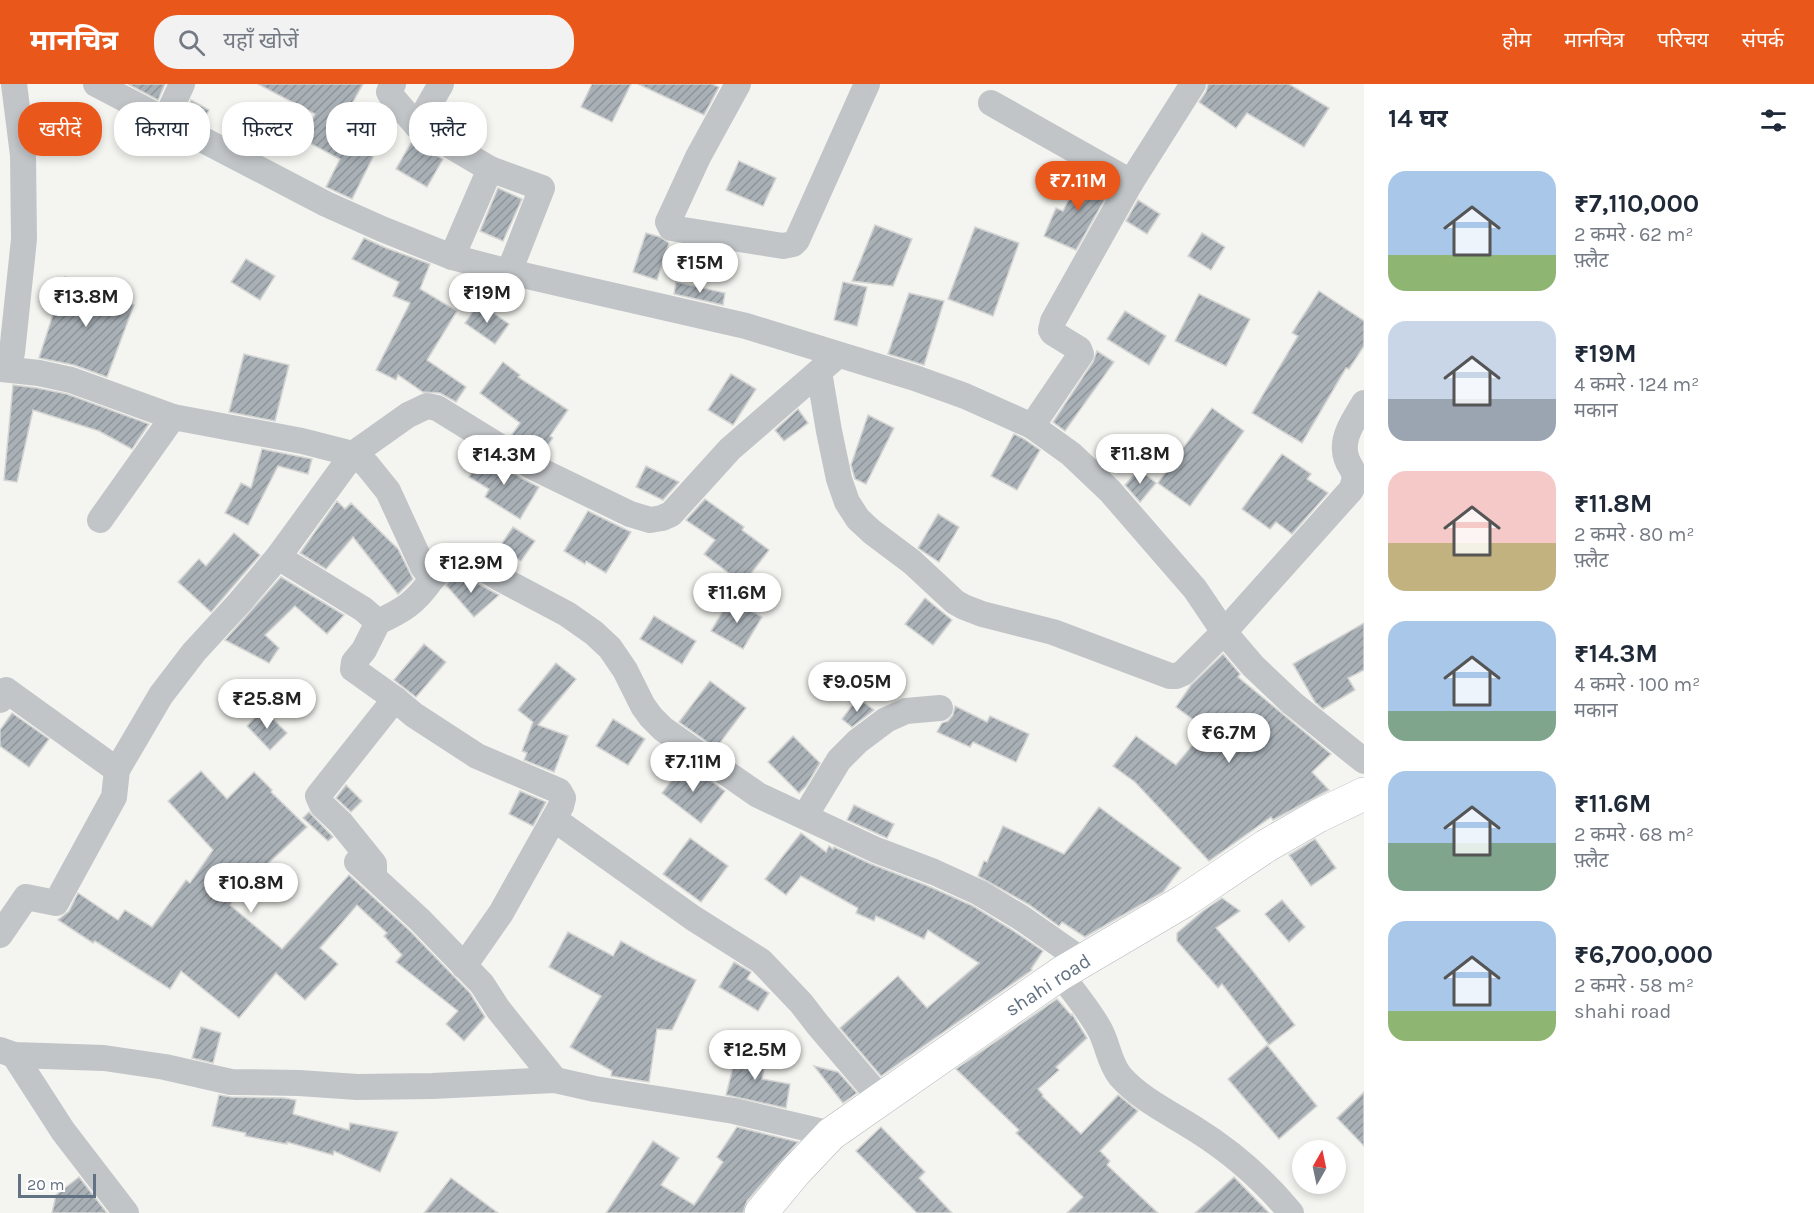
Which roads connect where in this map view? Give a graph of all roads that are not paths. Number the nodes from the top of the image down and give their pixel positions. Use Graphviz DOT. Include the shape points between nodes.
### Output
graph roads {
  1 [pos="96,84"];
  2 [pos="182,84"];
  3 [pos="393,84"];
  4 [pos="441,84"];
  5 [pos="738,84"];
  6 [pos="867,84"];
  7 [pos="1193,84"];
  8 [pos="9,86"];
  9 [pos="130,102"];
  10 [pos="174,102"];
  11 [pos="431,102"];
  12 [pos="991,103"];
  13 [pos="409,117"];
  14 [pos="210,144"];
  15 [pos="468,156"];
  16 [pos="490,169"];
  17 [pos="1131,182"];
  18 [pos="452,257"];
  19 [pos="509,272"];
  20 [pos="828,364"];
  21 [pos="1,369"];
  22 [pos="1364,403"];
  23 [pos="173,417"];
  24 [pos="1032,426"];
  25 [pos="353,454"];
  26 [pos="100,520"];
  27 [pos="278,557"];
  28 [pos="432,579"];
  29 [pos="378,622"];
  30 [pos="1224,632"];
  31 [pos="395,699"];
  32 [pos="0,700"];
  33 [pos="940,708"];
  34 [pos="1364,760"];
  35 [pos="117,770"];
  36 [pos="1364,794"];
  37 [pos="805,816"];
  38 [pos="554,819"];
  39 [pos="0,935"];
  40 [pos="464,966"];
  41 [pos="1071,967"];
  42 [pos="7,1053"];
  43 [pos="555,1080"];
  44 [pos="882,1100"];
  45 [pos="831,1134"];
  46 [pos="126,1213"];
  47 [pos="761,1213"];
  48 [pos="1291,1213"];
  1 -- 9 [label="street"];
  2 -- 10 [label="street"];
  3 -- 13 [label="street" via="389,92"];
  4 -- 11 [label="street"];
  5 -- 6 [label="street" via="668,222 671,228 783,246 797,240"];
  7 -- 17 [label="street"];
  8 -- 21 [label="street" via="23,155 24,239 12,353"];
  12 -- 17 [label="street"];
  14 -- 18 [label="street" via="326,204"];
  15 -- 16 [label="street"];
  16 -- 18 [label="street"];
  16 -- 19 [label="street" via="542,188"];
  17 -- 24 [label="street" via="1053,321 1053,333 1079,348 1081,354"];
  18 -- 19 [label="street"];
  19 -- 20 [label="street" via="746,326"];
  20 -- 24 [label="street" via="915,378"];
  20 -- 25 [label="street" via="730,449 671,514 662,518 650,520 630,514 541,471 437,408 426,406 408,415"];
  20 -- 30 [label="street" via="829,431 847,502 858,519 955,602 982,614 1053,632 1170,676 1183,673"];
  21 -- 23 [label="street" via="71,380"];
  22 -- 30 [label="street" via="1344,449 1355,475 1351,490"];
  23 -- 25 [label="street"];
  23 -- 26 [label="street"];
  24 -- 30 [label="street" via="1071,454 1110,491 1195,589"];
  25 -- 27 [label="street"];
  25 -- 28 [label="street" via="368,465 388,491"];
  27 -- 29 [label="street"];
  27 -- 35 [label="street" via="161,695"];
  28 -- 29 [label="street" via="403,610"];
  28 -- 37 [label="street" via="452,557 458,556 567,614 610,648 643,706 663,729 758,795"];
  29 -- 31 [label="street" via="353,669"];
  30 -- 34 [label="street" via="1292,703"];
  31 -- 38 [label="street" via="414,716 477,756 559,790 564,798"];
  31 -- 40 [label="street" via="318,796 374,864 366,869"];
  32 -- 35 [label="street" via="6,690"];
  33 -- 37 [label="street" via="906,711 858,741 839,760"];
  35 -- 39 [label="street" via="114,797 56,903 26,897"];
  36 -- 41 [label="street, shahi road" via="1266,846 1184,901"];
  37 -- 41 [label="street" via="980,893 1020,916"];
  38 -- 40 [label="street" via="501,913"];
  38 -- 44 [label="street" via="693,918 761,961 801,1002"];
  40 -- 43 [label="street"];
  41 -- 44 [label="street, shahi road"];
  41 -- 48 [label="street" via="1120,1076 1140,1094 1229,1151"];
  42 -- 43 [label="street" via="104,1058 231,1082 357,1087"];
  42 -- 46 [label="street"];
  43 -- 45 [label="street" via="734,1111"];
  44 -- 45 [label="street, shahi road"];
  45 -- 47 [label="street, shahi road"];
}
